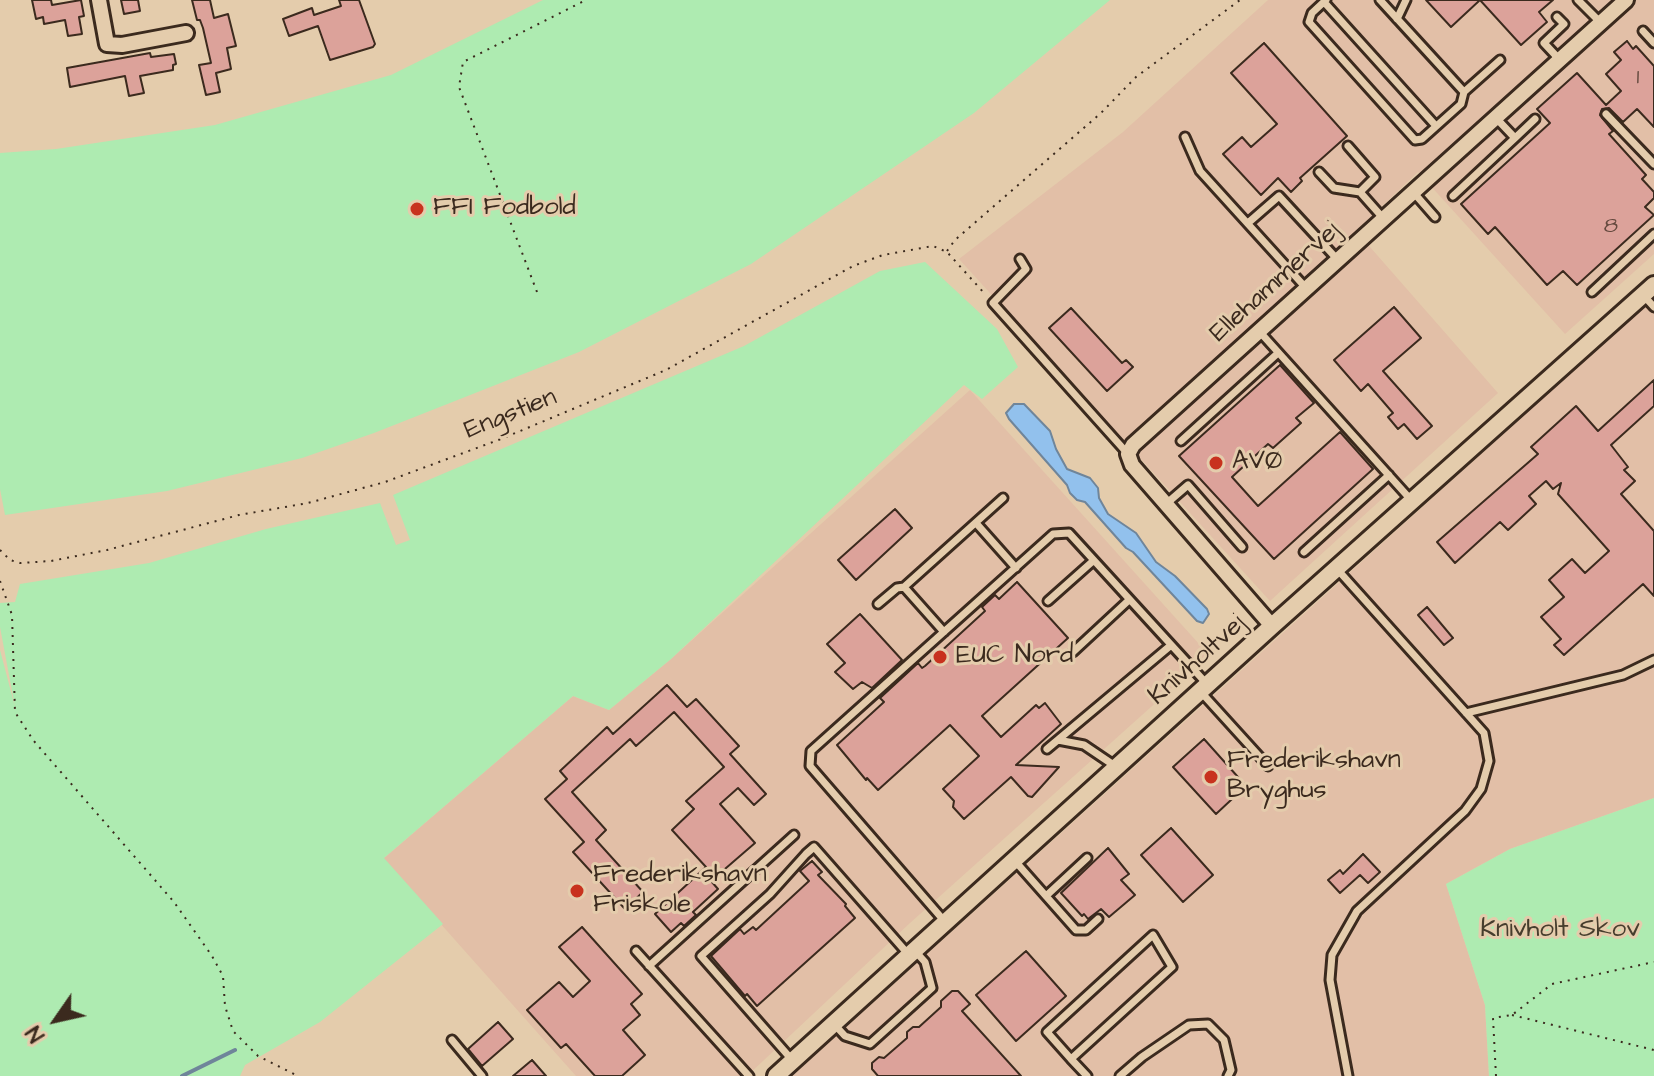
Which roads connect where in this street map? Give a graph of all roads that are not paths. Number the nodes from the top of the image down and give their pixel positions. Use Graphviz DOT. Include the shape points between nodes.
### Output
graph roads {
  1 [pos="99,0"];
  2 [pos="1380,0"];
  3 [pos="1406,0"];
  4 [pos="1626,0"];
  5 [pos="1325,1"];
  6 [pos="1582,1"];
  7 [pos="1557,17"];
  8 [pos="1397,19"];
  9 [pos="1600,22"];
  10 [pos="1643,31"];
  11 [pos="186,33"];
  12 [pos="1654,43"];
  13 [pos="1559,59"];
  14 [pos="1500,60"];
  15 [pos="1464,92"];
  16 [pos="1606,114"];
  17 [pos="1494,116"];
  18 [pos="1535,119"];
  19 [pos="1436,126"];
  20 [pos="1185,137"];
  21 [pos="1515,138"];
  22 [pos="1348,146"];
  23 [pos="1654,164"];
  24 [pos="1319,172"];
  25 [pos="1412,191"];
  26 [pos="1360,192"];
  27 [pos="1453,196"];
  28 [pos="1435,217"];
  29 [pos="1383,218"];
  30 [pos="1248,223"];
  31 [pos="1654,234"];
  32 [pos="1020,259"];
  33 [pos="1337,259"];
  34 [pos="1306,288"];
  35 [pos="1592,292"];
  36 [pos="1650,296"];
  37 [pos="1259,331"];
  38 [pos="1278,353"];
  39 [pos="1181,441"];
  40 [pos="1128,454"];
  41 [pos="1389,475"];
  42 [pos="1003,498"];
  43 [pos="1412,501"];
  44 [pos="1166,504"];
  45 [pos="976,523"];
  46 [pos="1242,547"];
  47 [pos="1304,552"];
  48 [pos="1093,561"];
  49 [pos="1016,568"];
  50 [pos="1337,569"];
  51 [pos="904,587"];
  52 [pos="1129,600"];
  53 [pos="1048,601"];
  54 [pos="878,604"];
  55 [pos="1272,626"];
  56 [pos="944,632"];
  57 [pos="1170,646"];
  58 [pos="1073,652"];
  59 [pos="1654,660"];
  60 [pos="1204,688"];
  61 [pos="1466,713"];
  62 [pos="1058,740"];
  63 [pos="1047,749"];
  64 [pos="1268,766"];
  65 [pos="1117,767"];
  66 [pos="794,835"];
  67 [pos="1087,858"];
  68 [pos="1015,861"];
  69 [pos="1046,896"];
  70 [pos="1098,919"];
  71 [pos="946,923"];
  72 [pos="636,951"];
  73 [pos="912,953"];
  74 [pos="649,966"];
  75 [pos="834,1024"];
  76 [pos="452,1040"];
  77 [pos="1071,1059"];
  78 [pos="793,1061"];
  79 [pos="482,1076"];
  80 [pos="749,1076"];
  81 [pos="776,1076"];
  82 [pos="1087,1076"];
  83 [pos="1120,1076"];
  84 [pos="1228,1076"];
  85 [pos="1348,1076"];
  1 -- 11 [label="street" via="107,44"];
  2 -- 8 [label="lane"];
  3 -- 8 [label="lane"];
  4 -- 9 [label="street, Ellehammervej"];
  5 -- 19 [label="lane"];
  5 -- 19 [label="lane" via="1309,22 1415,140"];
  6 -- 9 [label="lane"];
  7 -- 13 [label="lane" via="1564,24 1544,43"];
  8 -- 15 [label="lane"];
  9 -- 13 [label="street, Ellehammervej"];
  10 -- 12 [label="lane"];
  13 -- 17 [label="street, Ellehammervej"];
  14 -- 15 [label="lane"];
  15 -- 19 [label="lane" via="1461,104"];
  16 -- 23 [label="lane"];
  17 -- 21 [label="lane"];
  17 -- 25 [label="street, Ellehammervej"];
  18 -- 21 [label="lane"];
  20 -- 30 [label="lane" via="1200,171"];
  21 -- 27 [label="lane"];
  22 -- 26 [label="lane" via="1375,177"];
  24 -- 26 [label="lane" via="1334,188"];
  25 -- 28 [label="lane"];
  25 -- 29 [label="street, Ellehammervej"];
  26 -- 29 [label="lane"];
  29 -- 33 [label="street, Ellehammervej"];
  30 -- 33 [label="lane" via="1279,196"];
  30 -- 34 [label="lane"];
  31 -- 35 [label="lane"];
  32 -- 40 [label="lane" via="1026,269 993,303"];
  33 -- 34 [label="street, Ellehammervej"];
  34 -- 37 [label="street, Ellehammervej"];
  36 -- 43 [label="street, Knivholtvej"];
  37 -- 38 [label="lane"];
  37 -- 40 [label="street, Ellehammervej"];
  38 -- 39 [label="lane"];
  38 -- 41 [label="lane"];
  40 -- 44 [label="street"];
  41 -- 43 [label="lane"];
  41 -- 47 [label="lane"];
  42 -- 45 [label="lane"];
  43 -- 50 [label="street, Knivholtvej"];
  44 -- 46 [label="lane" via="1188,485"];
  44 -- 55 [label="street"];
  45 -- 49 [label="lane"];
  45 -- 51 [label="lane"];
  48 -- 49 [label="lane" via="1069,533 1053,534"];
  48 -- 52 [label="lane"];
  48 -- 53 [label="lane"];
  49 -- 56 [label="lane"];
  50 -- 55 [label="street, Knivholtvej"];
  50 -- 61 [label="lane"];
  51 -- 54 [label="lane"];
  51 -- 56 [label="lane"];
  52 -- 57 [label="lane"];
  52 -- 58 [label="lane"];
  55 -- 60 [label="street, Knivholtvej"];
  56 -- 71 [label="lane" via="811,751 810,766"];
  57 -- 60 [label="lane"];
  57 -- 62 [label="lane"];
  59 -- 61 [label="lane" via="1623,675"];
  60 -- 64 [label="lane"];
  60 -- 65 [label="street, Knivholtvej"];
  61 -- 85 [label="lane" via="1484,733 1489,761 1481,789 1465,811 1357,911 1332,955 1330,980"];
  62 -- 63 [label="lane"];
  62 -- 65 [label="lane" via="1084,745"];
  65 -- 68 [label="street, Knivholtvej"];
  66 -- 74 [label="lane"];
  67 -- 69 [label="lane"];
  68 -- 69 [label="lane"];
  68 -- 71 [label="street, Knivholtvej"];
  69 -- 70 [label="lane" via="1076,930 1086,930"];
  71 -- 73 [label="street, Knivholtvej"];
  72 -- 74 [label="lane"];
  73 -- 75 [label="street, Knivholtvej"];
  73 -- 75 [label="lane" via="925,962 932,988 870,1044 845,1036"];
  73 -- 78 [label="lane" via="814,847 701,956"];
  74 -- 80 [label="lane"];
  75 -- 78 [label="street, Knivholtvej"];
  76 -- 79 [label="lane"];
  77 -- 77 [label="lane" via="1172,967 1153,935 1047,1032"];
  77 -- 82 [label="lane"];
  78 -- 81 [label="street, Knivholtvej"];
  83 -- 84 [label="lane" via="1189,1025 1208,1024 1224,1040"];
}
